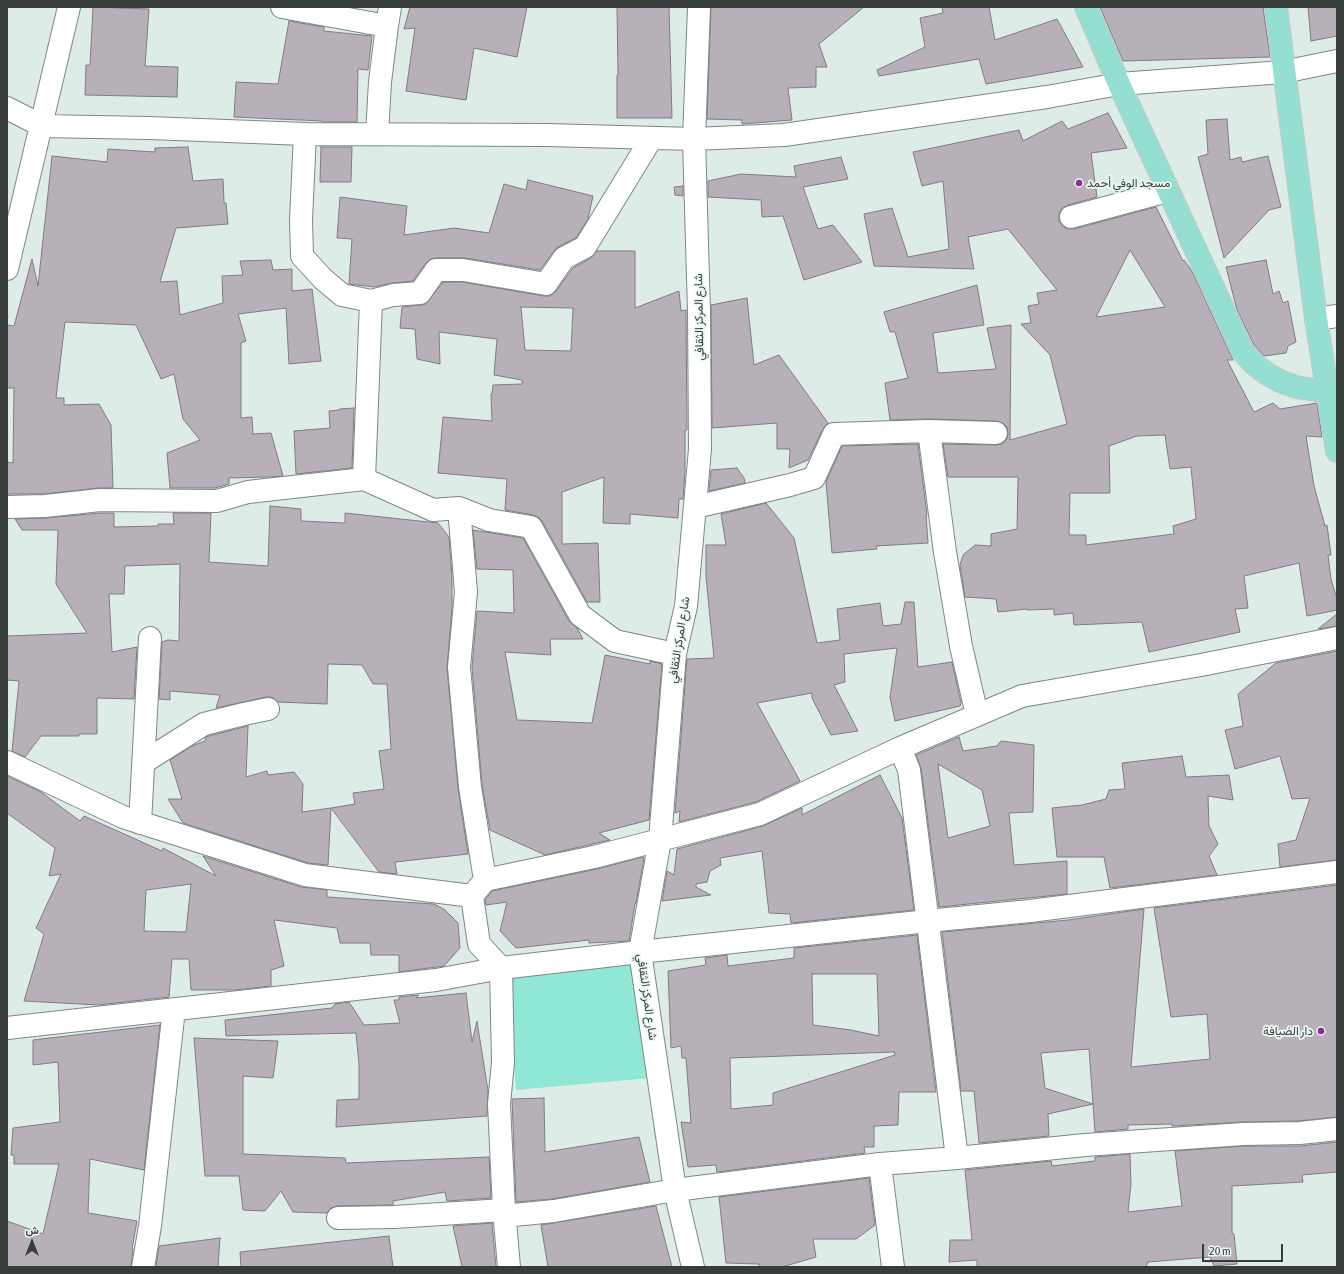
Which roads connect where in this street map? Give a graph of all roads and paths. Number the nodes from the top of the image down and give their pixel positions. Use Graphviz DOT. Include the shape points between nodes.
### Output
graph roads {
  1 [pos="70,7"];
  2 [pos="282,7"];
  3 [pos="699,7"];
  4 [pos="1086,7"];
  5 [pos="1276,7"];
  6 [pos="388,17"];
  7 [pos="1337,61"];
  8 [pos="1284,72"];
  9 [pos="1119,84"];
  10 [pos="7,108"];
  11 [pos="42,126"];
  12 [pos="305,134"];
  13 [pos="377,134"];
  14 [pos="651,139"];
  15 [pos="694,139"];
  16 [pos="1168,191"];
  17 [pos="1071,217"];
  18 [pos="7,269"];
  19 [pos="371,301"];
  20 [pos="1326,318"];
  21 [pos="1328,392"];
  22 [pos="929,431"];
  23 [pos="996,433"];
  24 [pos="1337,451"];
  25 [pos="364,479"];
  26 [pos="7,507"];
  27 [pos="459,508"];
  28 [pos="694,508"];
  29 [pos="150,638"];
  30 [pos="1337,638"];
  31 [pos="674,654"];
  32 [pos="268,710"];
  33 [pos="977,715"];
  34 [pos="900,748"];
  35 [pos="7,762"];
  36 [pos="144,762"];
  37 [pos="140,823"];
  38 [pos="660,840"];
  39 [pos="1337,872"];
  40 [pos="479,888"];
  41 [pos="928,921"];
  42 [pos="640,952"];
  43 [pos="501,968"];
  44 [pos="174,1009"];
  45 [pos="7,1028"];
  46 [pos="1337,1130"];
  47 [pos="957,1158"];
  48 [pos="880,1164"];
  49 [pos="675,1190"];
  50 [pos="504,1213"];
  51 [pos="338,1218"];
  52 [pos="143,1267"];
  53 [pos="508,1267"];
  54 [pos="693,1267"];
  55 [pos="893,1267"];
  1 -- 11 [label="street"];
  2 -- 6 [label="street"];
  3 -- 15 [label="street, شارع المركز الثقافي"];
  4 -- 9 [label="main road"];
  5 -- 8 [label="main road"];
  6 -- 13 [label="street"];
  7 -- 8 [label="street"];
  8 -- 9 [label="street"];
  8 -- 20 [label="main road"];
  9 -- 15 [label="street" via="1047,97 784,135"];
  9 -- 16 [label="main road"];
  10 -- 11 [label="street"];
  11 -- 12 [label="street"];
  11 -- 18 [label="street"];
  12 -- 13 [label="street"];
  12 -- 19 [label="street" via="302,256 342,295"];
  13 -- 14 [label="street" via="547,135"];
  14 -- 15 [label="street"];
  14 -- 19 [label="street" via="585,247 564,258 546,284 463,270 436,270 420,293 393,295"];
  15 -- 28 [label="street, شارع المركز الثقافي" via="700,448"];
  16 -- 17 [label="street"];
  16 -- 21 [label="main road" via="1243,352 1254,364 1280,382"];
  19 -- 25 [label="street"];
  20 -- 21 [label="main road"];
  21 -- 24 [label="main road"];
  22 -- 23 [label="street"];
  22 -- 28 [label="street" via="834,434 814,478"];
  22 -- 33 [label="street" via="961,646"];
  25 -- 26 [label="street" via="248,492 217,501 100,500"];
  25 -- 27 [label="street" via="433,510"];
  27 -- 31 [label="street" via="489,520 530,527 580,615 615,641"];
  27 -- 40 [label="street" via="466,592 460,667"];
  28 -- 31 [label="street, شارع المركز الثقافي" via="686,606"];
  29 -- 36 [label="street"];
  30 -- 33 [label="street" via="1022,696"];
  31 -- 38 [label="street, شارع المركز الثقافي"];
  32 -- 36 [label="street" via="204,724"];
  33 -- 34 [label="street"];
  34 -- 38 [label="street" via="760,814"];
  34 -- 41 [label="street" via="909,770"];
  35 -- 37 [label="street" via="123,818"];
  36 -- 37 [label="street"];
  37 -- 40 [label="street" via="305,875"];
  38 -- 40 [label="street"];
  38 -- 42 [label="street, شارع المركز الثقافي"];
  39 -- 41 [label="street" via="1030,912"];
  40 -- 43 [label="street" via="479,944"];
  41 -- 42 [label="street"];
  41 -- 47 [label="street"];
  42 -- 43 [label="street"];
  42 -- 49 [label="street, شارع المركز الثقافي"];
  43 -- 44 [label="street" via="436,980"];
  43 -- 50 [label="street" via="503,1062 499,1104"];
  44 -- 45 [label="street"];
  44 -- 52 [label="street" via="150,1226"];
  46 -- 47 [label="street" via="1085,1145"];
  47 -- 48 [label="street"];
  48 -- 49 [label="street"];
  48 -- 55 [label="street"];
  49 -- 50 [label="street" via="554,1211"];
  49 -- 54 [label="street, شارع المركز الثقافي"];
  50 -- 51 [label="street"];
  50 -- 53 [label="street"];
}
